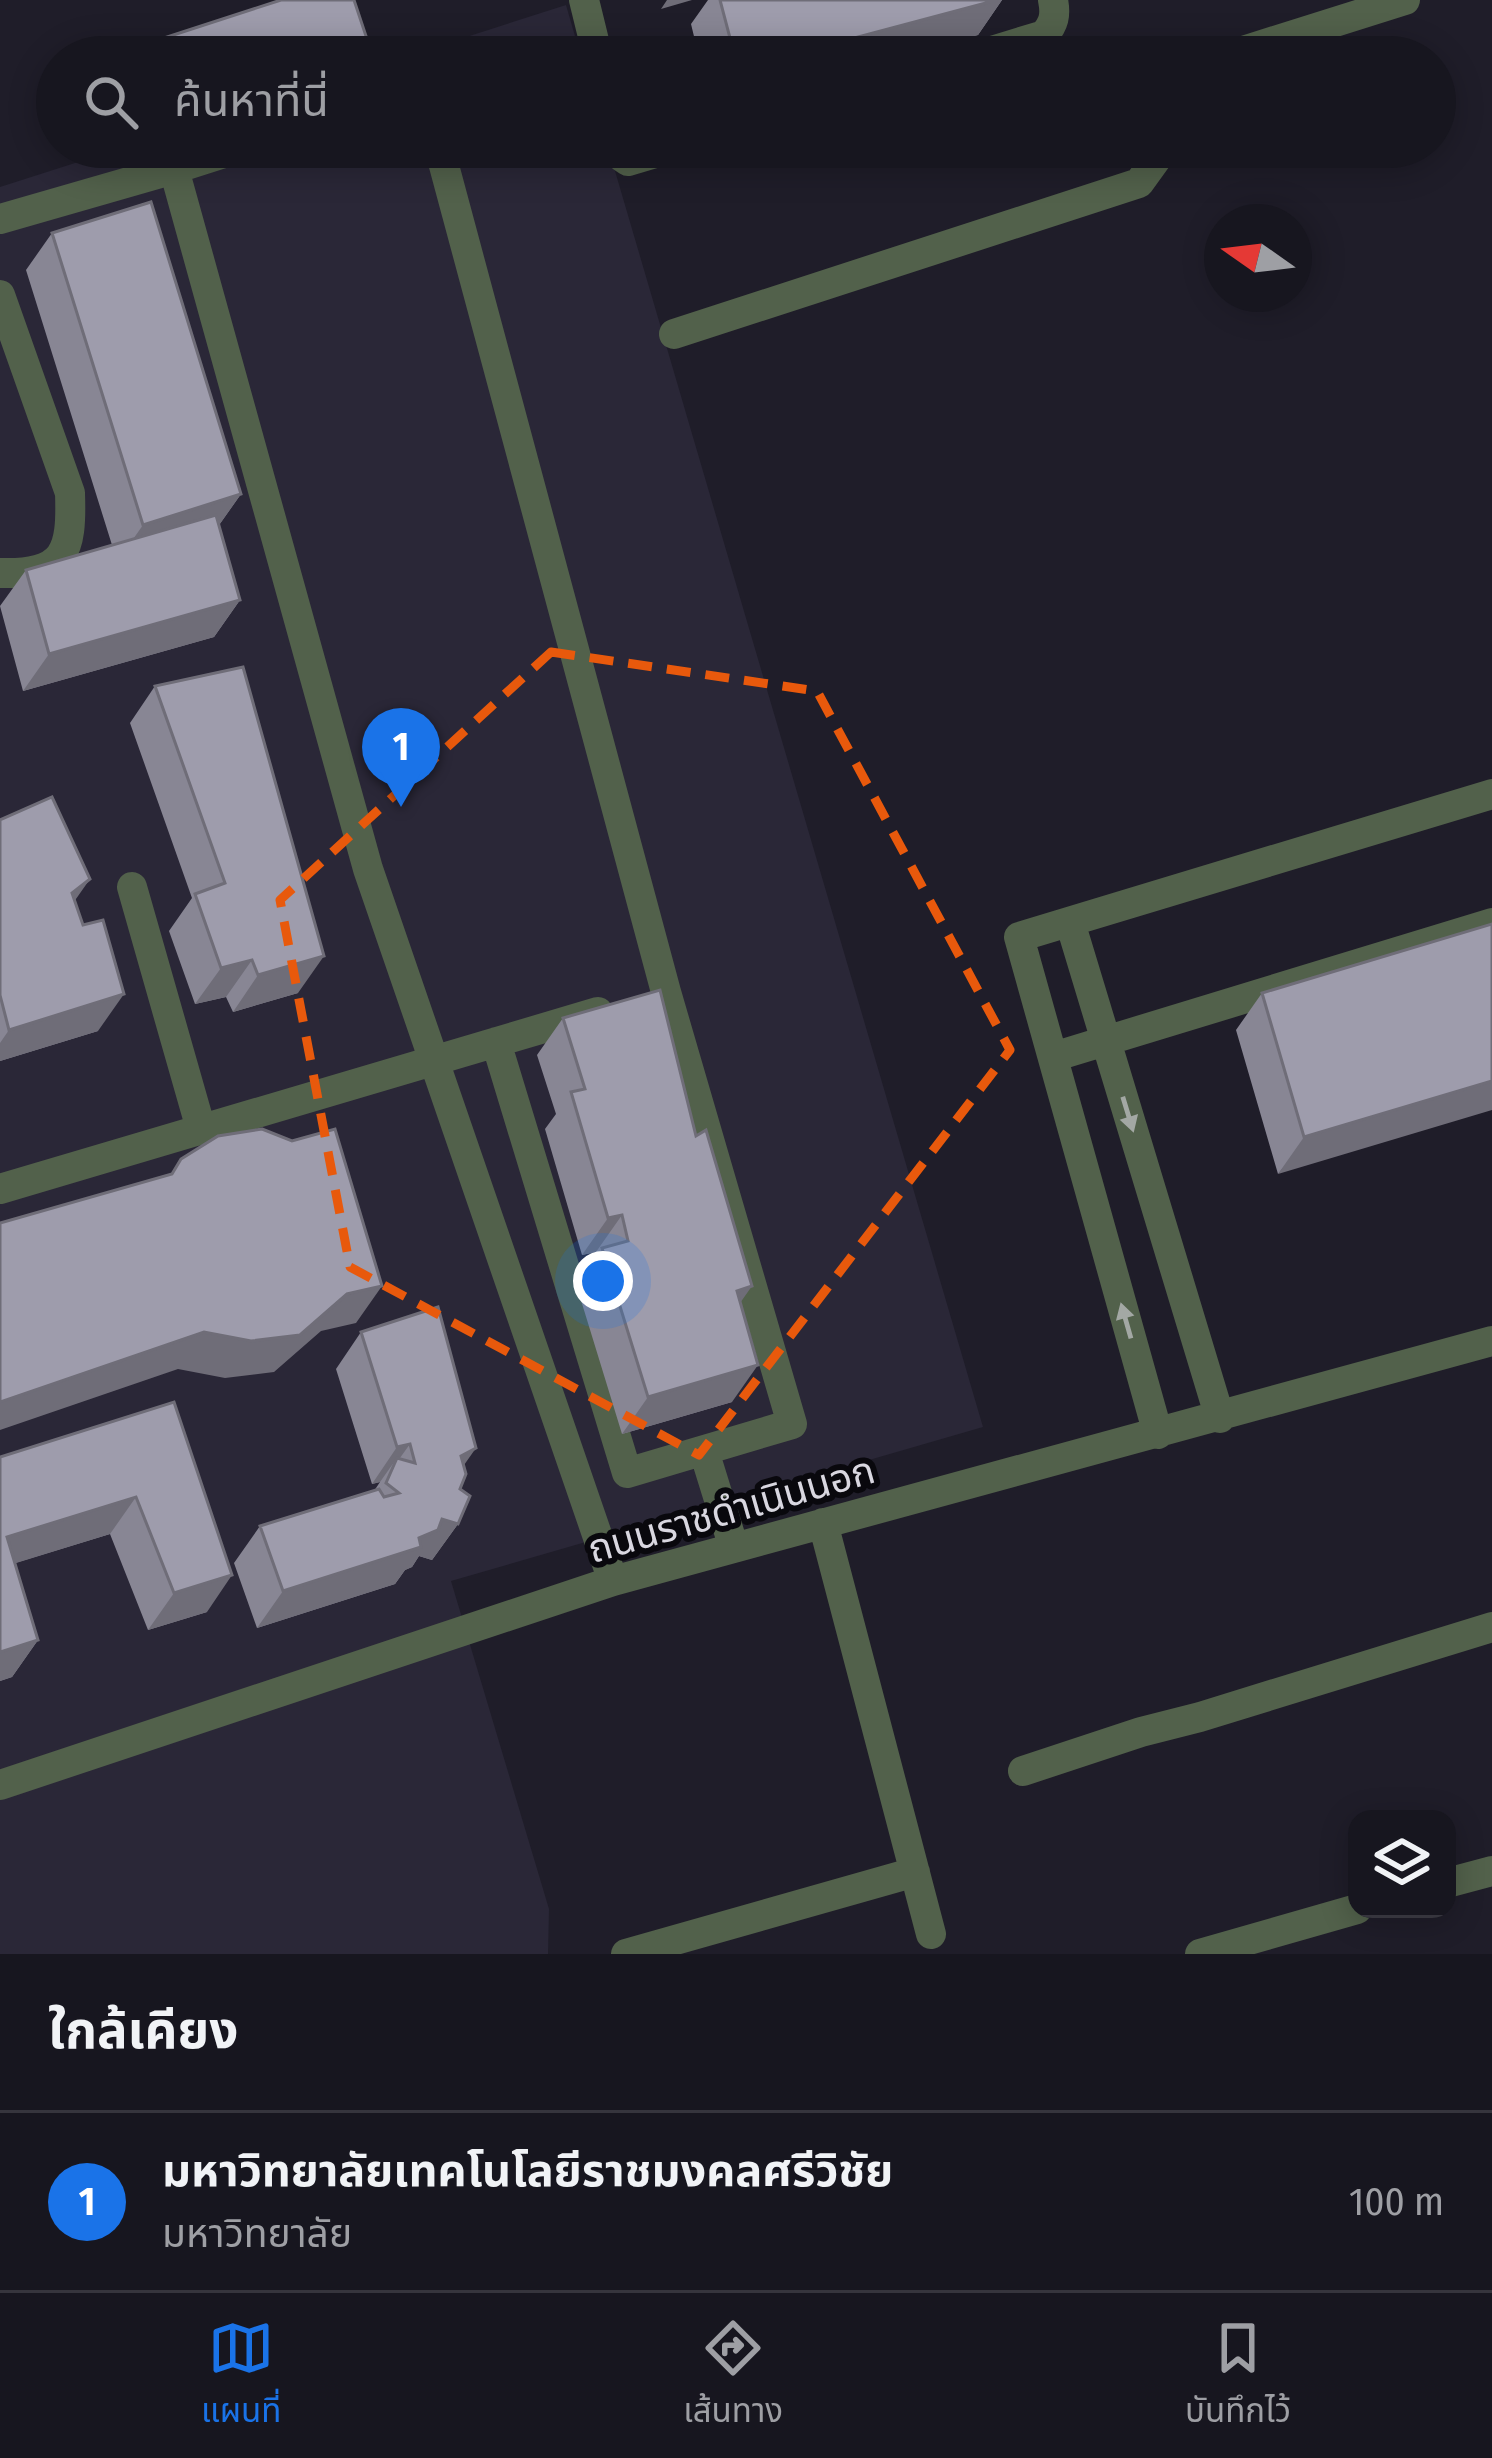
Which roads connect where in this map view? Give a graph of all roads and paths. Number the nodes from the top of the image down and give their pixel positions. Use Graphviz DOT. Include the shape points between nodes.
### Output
graph roads {
  1 [pos="584,0"];
  2 [pos="1053,0"];
  3 [pos="1405,0"];
  4 [pos="593,36"];
  5 [pos="1042,36"];
  6 [pos="1291,36"];
  7 [pos="178,168"];
  8 [pos="444,168"];
  9 [pos="1150,168"];
  10 [pos="175,169"];
  11 [pos="0,219"];
  12 [pos="0,296"];
  13 [pos="674,334"];
  14 [pos="0,573"];
  15 [pos="1492,794"];
  16 [pos="131,887"];
  17 [pos="1070,922"];
  18 [pos="1492,923"];
  19 [pos="644,998"];
  20 [pos="1106,1040"];
  21 [pos="496,1042"];
  22 [pos="1053,1057"];
  23 [pos="435,1060"];
  24 [pos="202,1130"];
  25 [pos="0,1189"];
  26 [pos="1492,1341"];
  27 [pos="1220,1418"];
  28 [pos="1158,1434"];
  29 [pos="704,1450"];
  30 [pos="823,1523"];
  31 [pos="734,1548"];
  32 [pos="613,1581"];
  33 [pos="1492,1627"];
  34 [pos="1023,1771"];
  35 [pos="0,1785"];
  36 [pos="1492,1870"];
  37 [pos="915,1872"];
  38 [pos="1456,1880"];
  39 [pos="1348,1912"];
  40 [pos="931,1934"];
  41 [pos="697,1944"];
  42 [pos="626,1954"];
  43 [pos="1200,1954"];
  1 -- 4 [label="street"];
  2 -- 5 [label="street" via="1052,27"];
  3 -- 6 [label="street"];
  7 -- 10 [label="street"];
  8 -- 19 [label="street"];
  9 -- 13 [label="street" via="1139,183"];
  10 -- 11 [label="street"];
  10 -- 23 [label="street" via="368,869"];
  12 -- 14 [label="street" via="70,493 70,519 55,562"];
  15 -- 17 [label="street"];
  16 -- 24 [label="street"];
  17 -- 20 [label="street"];
  17 -- 22 [label="street" via="1019,937"];
  18 -- 20 [label="street"];
  19 -- 21 [label="street"];
  19 -- 29 [label="street" via="792,1424"];
  20 -- 22 [label="street"];
  20 -- 27 [label="street, one-way"];
  21 -- 23 [label="street"];
  21 -- 29 [label="street" via="627,1473"];
  28 -- 22 [label="street, one-way"];
  23 -- 24 [label="street"];
  23 -- 32 [label="street"];
  24 -- 25 [label="street"];
  26 -- 27 [label="street, ถนนราชดำเนินนอก"];
  27 -- 28 [label="street, ถนนราชดำเนินนอก"];
  28 -- 30 [label="street, ถนนราชดำเนินนอก"];
  29 -- 31 [label="street"];
  30 -- 31 [label="street, ถนนราชดำเนินนอก"];
  30 -- 37 [label="street"];
  31 -- 32 [label="street, ถนนราชดำเนินนอก"];
  32 -- 35 [label="street, ถนนราชดำเนินนอก"];
  33 -- 34 [label="street"];
  36 -- 38 [label="street"];
  37 -- 40 [label="street"];
  37 -- 41 [label="street"];
  39 -- 43 [label="street"];
  41 -- 42 [label="street"];
}
